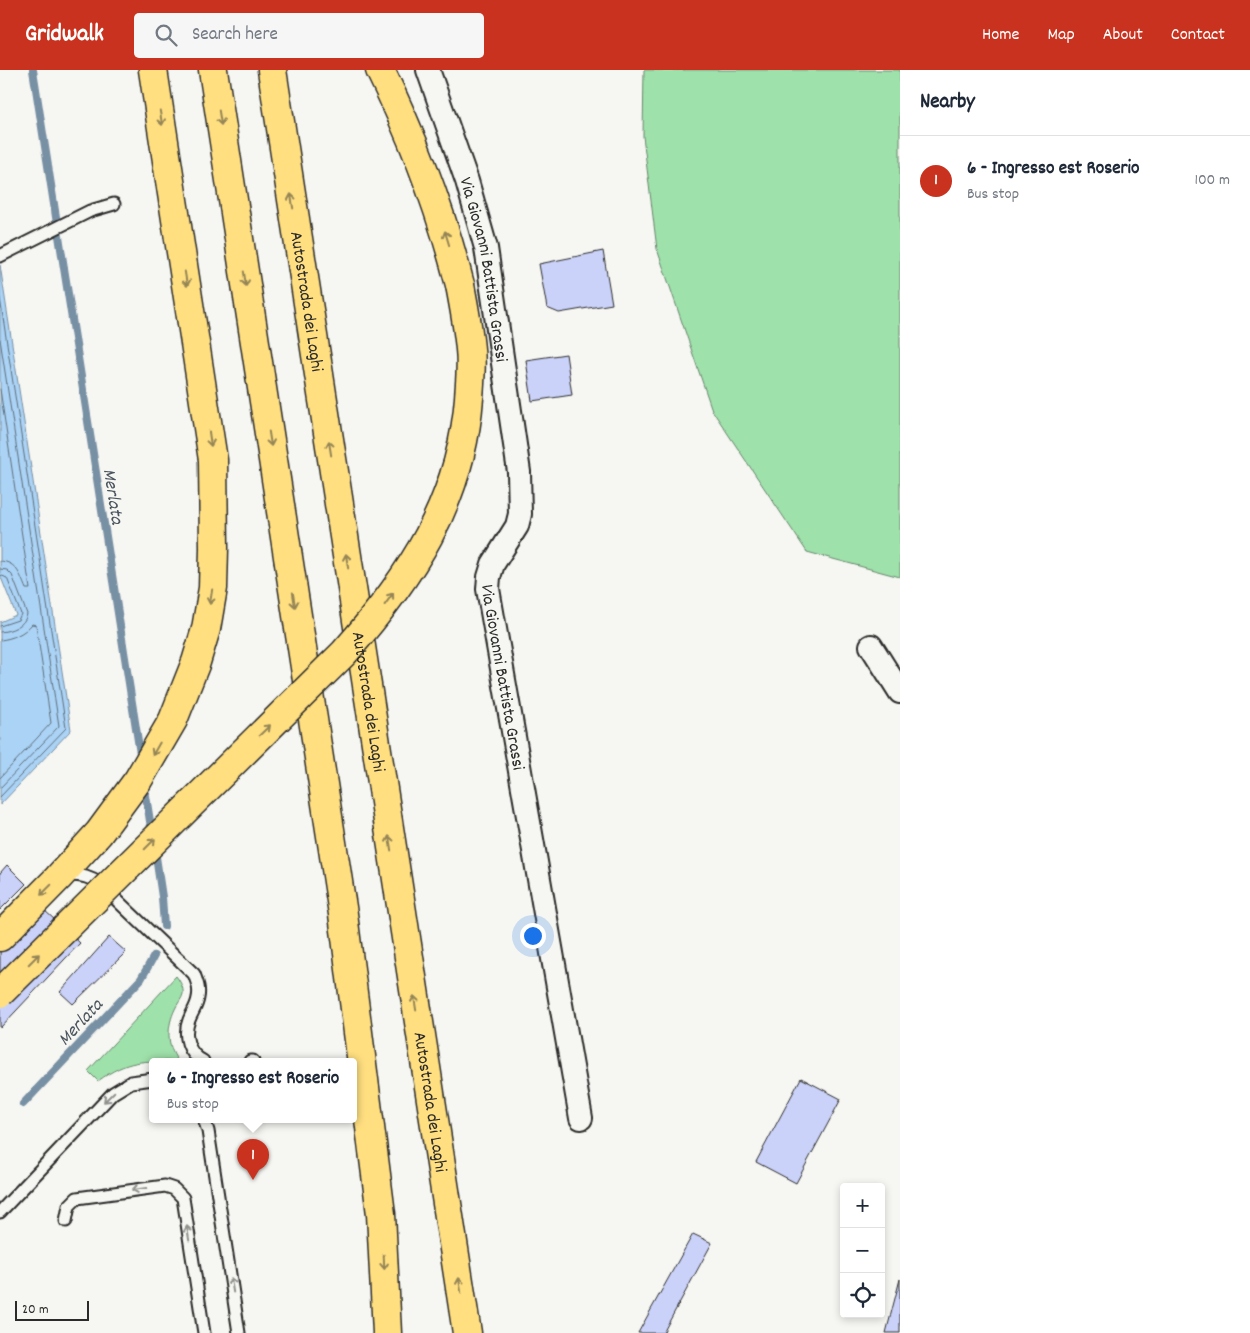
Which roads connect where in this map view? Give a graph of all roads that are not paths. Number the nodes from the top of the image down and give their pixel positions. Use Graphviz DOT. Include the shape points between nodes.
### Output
graph roads {
  1 [pos="153,70"];
  2 [pos="213,70"];
  3 [pos="272,70"];
  4 [pos="380,70"];
  5 [pos="428,70"];
  6 [pos="114,204"];
  7 [pos="0,256"];
  8 [pos="871,646"];
  9 [pos="900,692"];
  10 [pos="69,875"];
  11 [pos="0,937"];
  12 [pos="0,993"];
  13 [pos="197,1058"];
  14 [pos="149,1080"];
  15 [pos="581,1118"];
  16 [pos="205,1123"];
  17 [pos="0,1212"];
  18 [pos="66,1221"];
  19 [pos="204,1333"];
  20 [pos="239,1333"];
  21 [pos="387,1333"];
  22 [pos="467,1333"];
  1 -- 11 [label="highway, one-way" via="213,460 213,588 206,630 173,720 138,780 99,833"];
  2 -- 21 [label="highway, one-way" via="343,914 382,1214"];
  22 -- 3 [label="highway, Autostrada dei Laghi, one-way"];
  12 -- 4 [label="highway, one-way, bridge" via="344,653 385,605 438,520 464,437 470,392 470,350 460,285 441,218 408,127"];
  5 -- 15 [label="street, Via Giovanni Battista Grassi" via="467,181 486,248 519,472 520,514 517,526 493,564 488,589"];
  6 -- 7 [label="lane" via="90,211"];
  8 -- 9 [label="street"];
  10 -- 13 [label="lane" via="80,875 100,884 194,974 199,995 186,1029 191,1050"];
  14 -- 17 [label="lane, one-way" via="131,1082 113,1093"];
  20 -- 16 [label="lane, one-way"];
  19 -- 18 [label="lane, one-way" via="183,1198 174,1189 165,1186 77,1198 69,1206"];
}
